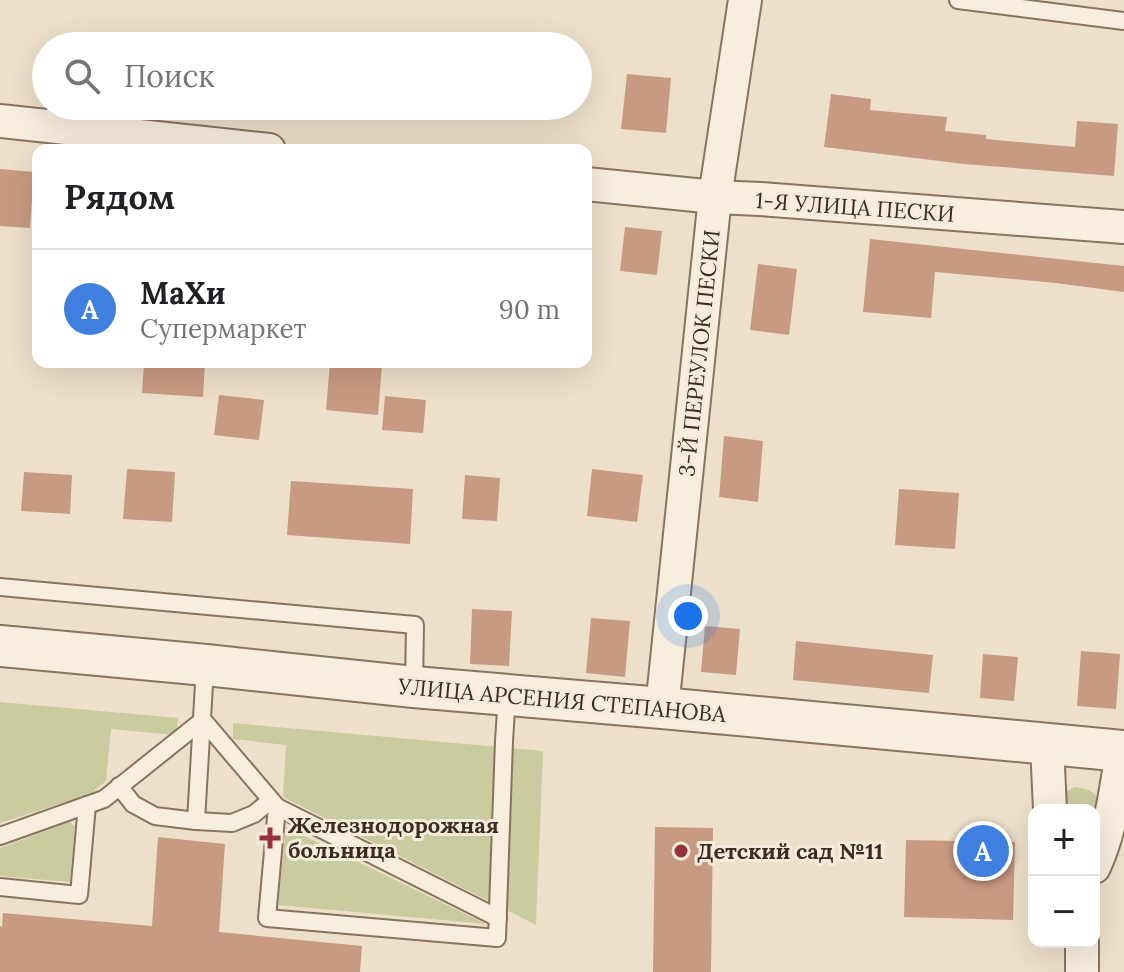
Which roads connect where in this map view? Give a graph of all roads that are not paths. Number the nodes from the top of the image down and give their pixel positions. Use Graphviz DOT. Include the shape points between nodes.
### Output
graph roads {
  1 [pos="745,0"];
  2 [pos="958,0"];
  3 [pos="1124,21"];
  4 [pos="0,121"];
  5 [pos="213,144"];
  6 [pos="592,185"];
  7 [pos="715,197"];
  8 [pos="1124,227"];
  9 [pos="0,587"];
  10 [pos="0,646"];
  11 [pos="206,665"];
  12 [pos="414,687"];
  13 [pos="507,695"];
  14 [pos="662,708"];
  15 [pos="203,720"];
  16 [pos="1047,744"];
  17 [pos="1123,751"];
  18 [pos="119,786"];
  19 [pos="274,803"];
  20 [pos="1050,804"];
  21 [pos="87,805"];
  22 [pos="196,821"];
  23 [pos="0,836"];
  24 [pos="1100,854"];
  25 [pos="0,887"];
  26 [pos="498,918"];
  27 [pos="1082,948"];
  28 [pos="1082,972"];
  1 -- 7 [label="street, 3-Й ПЕРЕУЛОК ПЕСКИ"];
  2 -- 3 [label="lane"];
  4 -- 5 [label="street"];
  6 -- 7 [label="street, 1-Я УЛИЦА ПЕСКИ"];
  7 -- 8 [label="street, 1-Я УЛИЦА ПЕСКИ"];
  7 -- 14 [label="street, 3-Й ПЕРЕУЛОК ПЕСКИ"];
  9 -- 12 [label="lane" via="415,625"];
  10 -- 11 [label="street, УЛИЦА АРСЕНИЯ СТЕПАНОВА"];
  11 -- 12 [label="street, УЛИЦА АРСЕНИЯ СТЕПАНОВА"];
  11 -- 15 [label="lane"];
  12 -- 13 [label="street, УЛИЦА АРСЕНИЯ СТЕПАНОВА"];
  13 -- 14 [label="street, УЛИЦА АРСЕНИЯ СТЕПАНОВА"];
  13 -- 26 [label="lane"];
  14 -- 16 [label="street, УЛИЦА АРСЕНИЯ СТЕПАНОВА"];
  15 -- 18 [label="lane"];
  15 -- 19 [label="lane"];
  15 -- 22 [label="lane"];
  16 -- 17 [label="street, УЛИЦА АРСЕНИЯ СТЕПАНОВА"];
  16 -- 20 [label="street"];
  17 -- 24 [label="street"];
  18 -- 21 [label="lane"];
  18 -- 22 [label="lane" via="133,804 155,816"];
  19 -- 22 [label="lane" via="232,823"];
  19 -- 26 [label="lane"];
  19 -- 26 [label="lane" via="267,918 497,938"];
  21 -- 23 [label="lane"];
  21 -- 25 [label="lane" via="79,895"];
  27 -- 28 [label="street"];
}
